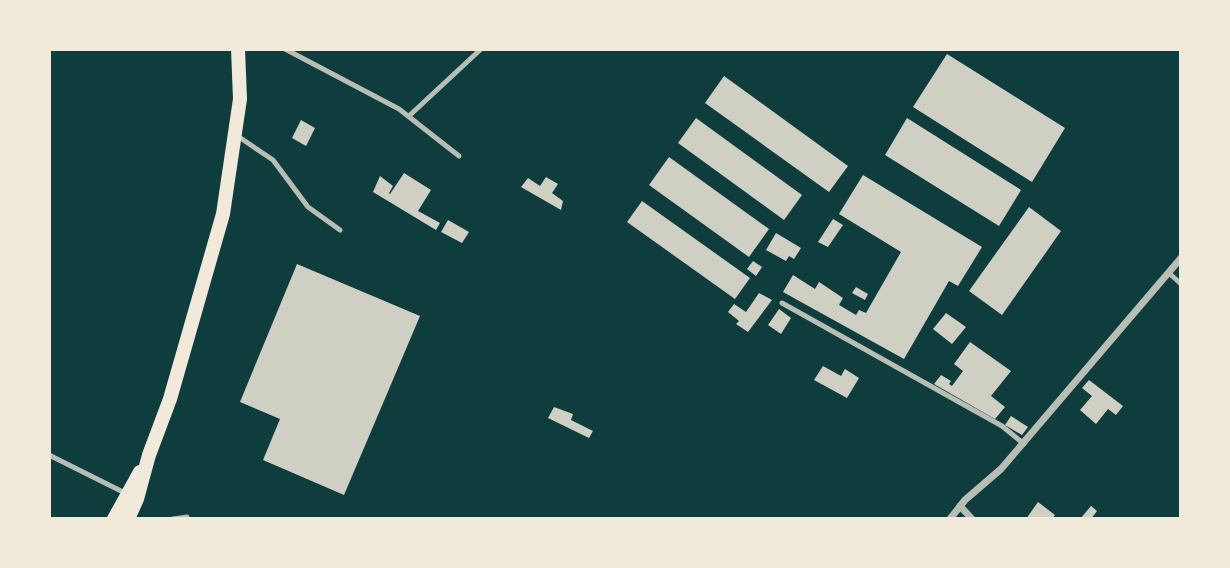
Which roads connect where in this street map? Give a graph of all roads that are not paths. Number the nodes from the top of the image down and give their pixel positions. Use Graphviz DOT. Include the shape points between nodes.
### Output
graph roads {
  1 [pos="238,49"];
  2 [pos="285,49"];
  3 [pos="481,49"];
  4 [pos="409,116"];
  5 [pos="236,135"];
  6 [pos="460,156"];
  7 [pos="340,230"];
  8 [pos="1181,258"];
  9 [pos="1169,273"];
  10 [pos="1181,284"];
  11 [pos="782,303"];
  12 [pos="1024,444"];
  13 [pos="49,455"];
  14 [pos="149,455"];
  15 [pos="127,494"];
  16 [pos="960,506"];
  17 [pos="187,517"];
  18 [pos="127,518"];
  19 [pos="953,518"];
  20 [pos="173,519"];
  21 [pos="972,519"];
  1 -- 5 [label="main road"];
  2 -- 4 [label="lane"];
  3 -- 4 [label="lane"];
  4 -- 6 [label="lane"];
  5 -- 7 [label="lane" via="273,160 308,207"];
  5 -- 14 [label="main road" via="206,278"];
  8 -- 9 [label="street"];
  9 -- 10 [label="lane"];
  9 -- 12 [label="street"];
  11 -- 12 [label="lane" via="931,383"];
  12 -- 16 [label="street"];
  13 -- 15 [label="lane"];
  14 -- 15 [label="main road"];
  14 -- 18 [label="main road" via="138,499"];
  15 -- 18 [label="main road"];
  16 -- 19 [label="street"];
  16 -- 21 [label="street"];
  17 -- 20 [label="lane"];
}
